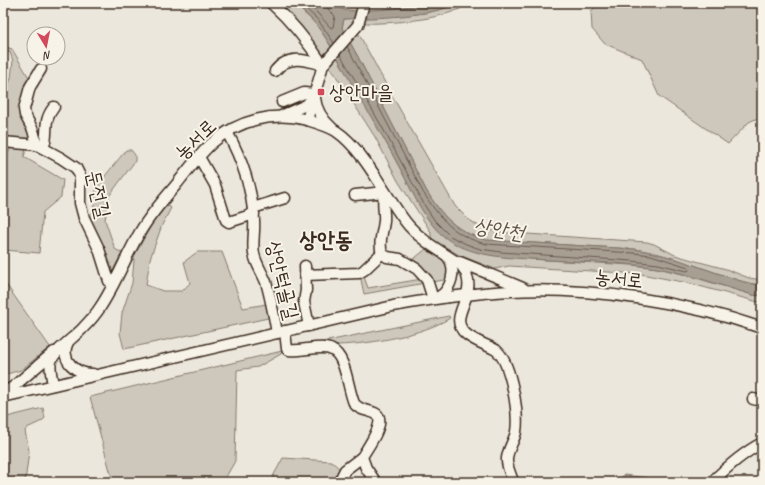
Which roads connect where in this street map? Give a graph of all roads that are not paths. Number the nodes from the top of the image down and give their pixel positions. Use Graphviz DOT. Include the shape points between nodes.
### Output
graph roads {
  1 [pos="271,3"];
  2 [pos="364,3"];
  3 [pos="324,63"];
  4 [pos="41,69"];
  5 [pos="275,71"];
  6 [pos="315,95"];
  7 [pos="282,102"];
  8 [pos="54,107"];
  9 [pos="279,116"];
  10 [pos="307,120"];
  11 [pos="335,131"];
  12 [pos="227,132"];
  13 [pos="3,142"];
  14 [pos="40,147"];
  15 [pos="199,157"];
  16 [pos="385,192"];
  17 [pos="356,195"];
  18 [pos="285,198"];
  19 [pos="253,211"];
  20 [pos="382,253"];
  21 [pos="450,257"];
  22 [pos="113,284"];
  23 [pos="534,290"];
  24 [pos="468,295"];
  25 [pos="433,299"];
  26 [pos="309,326"];
  27 [pos="762,328"];
  28 [pos="281,332"];
  29 [pos="68,342"];
  30 [pos="99,374"];
  31 [pos="53,385"];
  32 [pos="3,394"];
  33 [pos="3,397"];
  34 [pos="762,443"];
  35 [pos="362,457"];
  36 [pos="375,481"];
  37 [pos="339,482"];
  38 [pos="513,482"];
  39 [pos="712,482"];
  1 -- 3 [label="street"];
  2 -- 3 [label="street" via="358,25"];
  3 -- 5 [label="street" via="299,59 282,64"];
  3 -- 6 [label="street"];
  4 -- 14 [label="street" via="30,87 24,109"];
  6 -- 7 [label="street" via="304,93"];
  6 -- 9 [label="street" via="306,105"];
  6 -- 10 [label="street"];
  6 -- 11 [label="street" via="319,112"];
  8 -- 14 [label="street" via="48,116 46,140"];
  9 -- 10 [label="street, 농서로"];
  9 -- 12 [label="street, 농서로" via="249,122"];
  10 -- 11 [label="street, 농서로"];
  11 -- 16 [label="street, 농서로" via="357,151"];
  12 -- 15 [label="street, 농서로"];
  12 -- 19 [label="street, 상안턱골길" via="242,161"];
  13 -- 14 [label="street, 둔전길"];
  14 -- 22 [label="street, 둔전길" via="72,164 78,172 81,182 80,203 84,218 99,249 109,281"];
  15 -- 19 [label="street" via="215,185 226,220 233,222"];
  15 -- 22 [label="street, 농서로" via="140,232"];
  16 -- 17 [label="street"];
  16 -- 20 [label="street" via="380,242"];
  16 -- 21 [label="street, 농서로" via="411,228 427,243"];
  18 -- 19 [label="street"];
  19 -- 28 [label="street, 상안턱골길" via="254,252"];
  20 -- 25 [label="street" via="386,257 400,259 417,270 427,280"];
  20 -- 26 [label="street" via="359,272 305,270 304,302"];
  21 -- 23 [label="street" via="514,285"];
  21 -- 24 [label="street, 농서로" via="465,270 469,282"];
  21 -- 25 [label="street" via="452,274 448,286 444,293"];
  22 -- 29 [label="street, 농서로" via="92,318"];
  23 -- 24 [label="street, 농서로"];
  23 -- 27 [label="street, 농서로" via="648,300 702,311"];
  24 -- 25 [label="street, 농서로"];
  24 -- 38 [label="street" via="459,318 460,327 470,336 500,352 509,371 516,423 514,440 506,459"];
  25 -- 26 [label="street, 농서로"];
  26 -- 28 [label="street, 농서로"];
  28 -- 30 [label="street, 농서로"];
  28 -- 35 [label="street, 상안턱골길" via="289,350 322,348 335,352 344,366 355,405 378,415 378,428"];
  29 -- 30 [label="street" via="65,349 66,357 74,368 83,374"];
  29 -- 31 [label="street, 농서로" via="51,361"];
  29 -- 32 [label="street"];
  30 -- 31 [label="street, 농서로"];
  31 -- 33 [label="street, 농서로"];
  34 -- 39 [label="street" via="741,456"];
  35 -- 36 [label="street"];
  35 -- 37 [label="street" via="345,470"];
}
